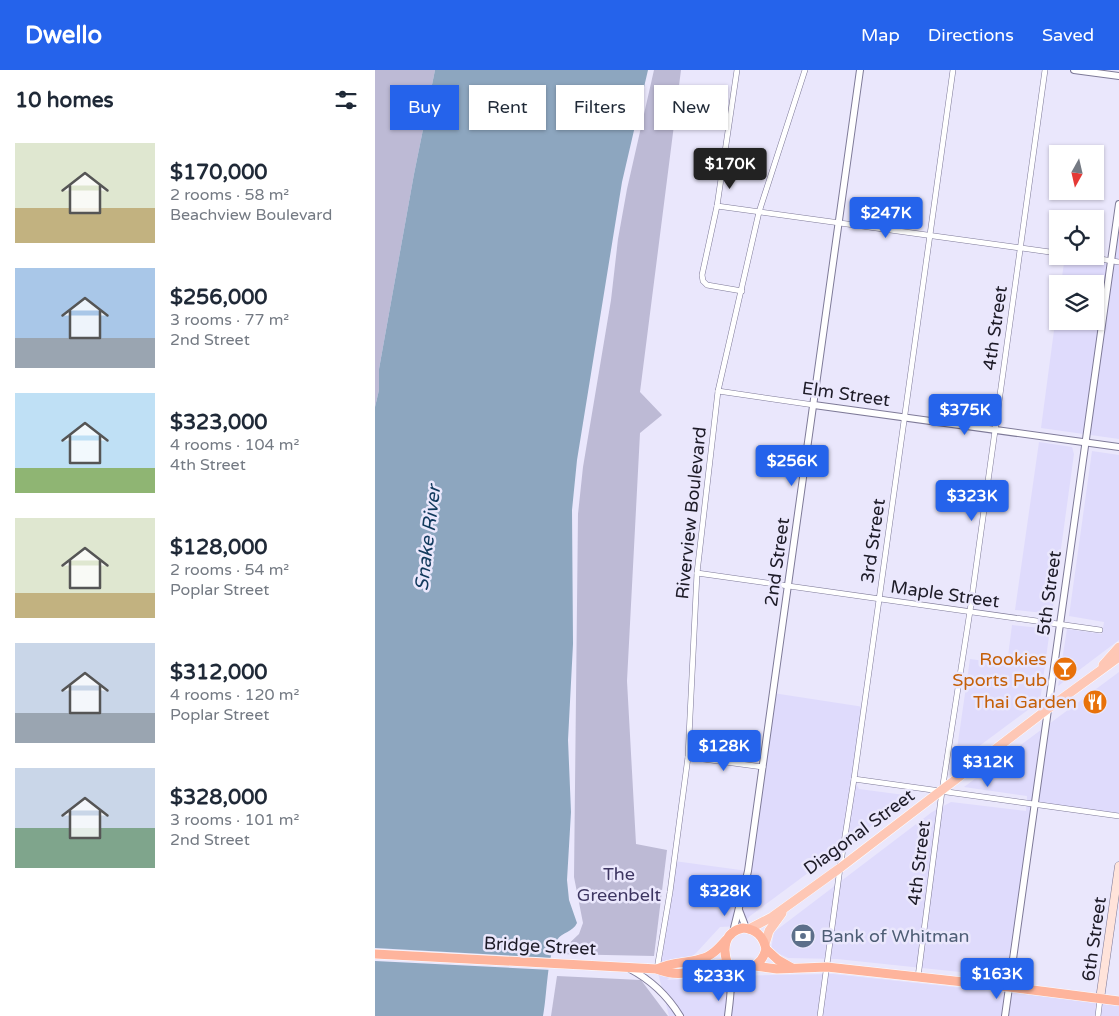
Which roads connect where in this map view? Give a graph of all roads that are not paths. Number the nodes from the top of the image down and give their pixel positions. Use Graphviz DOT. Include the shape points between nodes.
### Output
graph roads {
  1 [pos="737,70"];
  2 [pos="805,70"];
  3 [pos="860,70"];
  4 [pos="953,70"];
  5 [pos="1045,70"];
  6 [pos="1074,70"];
  7 [pos="1119,76"];
  8 [pos="1119,204"];
  9 [pos="717,206"];
  10 [pos="759,212"];
  11 [pos="839,223"];
  12 [pos="930,235"];
  13 [pos="1019,247"];
  14 [pos="1049,252"];
  15 [pos="1104,259"];
  16 [pos="1111,260"];
  17 [pos="1119,262"];
  18 [pos="742,291"];
  19 [pos="718,391"];
  20 [pos="814,404"];
  21 [pos="904,417"];
  22 [pos="995,429"];
  23 [pos="1085,442"];
  24 [pos="1119,447"];
  25 [pos="697,573"];
  26 [pos="789,586"];
  27 [pos="879,599"];
  28 [pos="970,611"];
  29 [pos="1059,624"];
  30 [pos="1100,630"];
  31 [pos="1119,646"];
  32 [pos="1119,657"];
  33 [pos="1098,672"];
  34 [pos="1049,708"];
  35 [pos="687,757"];
  36 [pos="763,767"];
  37 [pos="854,779"];
  38 [pos="942,791"];
  39 [pos="1035,805"];
  40 [pos="1119,816"];
  41 [pos="1119,866"];
  42 [pos="840,868"];
  43 [pos="786,906"];
  44 [pos="739,908"];
  45 [pos="748,929"];
  46 [pos="733,932"];
  47 [pos="726,940"];
  48 [pos="766,946"];
  49 [pos="375,954"];
  50 [pos="728,965"];
  51 [pos="755,966"];
  52 [pos="626,967"];
  53 [pos="827,967"];
  54 [pos="792,968"];
  55 [pos="657,969"];
  56 [pos="744,969"];
  57 [pos="918,976"];
  58 [pos="1009,987"];
  59 [pos="731,990"];
  60 [pos="1100,999"];
  61 [pos="1119,1002"];
  62 [pos="680,1016"];
  63 [pos="728,1016"];
  64 [pos="821,1016"];
  65 [pos="1005,1016"];
  66 [pos="1098,1016"];
  1 -- 9 [label="street"];
  2 -- 10 [label="street, Riverview Boulevard"];
  3 -- 11 [label="street, 2nd Street"];
  4 -- 12 [label="street, 3rd Street"];
  5 -- 13 [label="street, 4th Street"];
  6 -- 7 [label="street"];
  8 -- 16 [label="street, 5th Street"];
  9 -- 10 [label="street"];
  9 -- 18 [label="street" via="703,281 707,286"];
  10 -- 11 [label="street"];
  10 -- 18 [label="street, Riverview Boulevard"];
  11 -- 12 [label="street"];
  11 -- 20 [label="street, 2nd Street"];
  12 -- 13 [label="street"];
  12 -- 21 [label="street, 3rd Street"];
  13 -- 14 [label="street"];
  13 -- 22 [label="street, 4th Street"];
  15 -- 16 [label="street"];
  16 -- 17 [label="street"];
  16 -- 23 [label="street, 5th Street"];
  18 -- 19 [label="street, Riverview Boulevard"];
  19 -- 20 [label="street, Elm Street"];
  19 -- 25 [label="street, Riverview Boulevard"];
  20 -- 21 [label="street, Elm Street"];
  20 -- 26 [label="street, 2nd Street"];
  21 -- 22 [label="street, Elm Street"];
  21 -- 27 [label="street, 3rd Street"];
  22 -- 23 [label="street, Elm Street"];
  22 -- 28 [label="street, 4th Street"];
  23 -- 24 [label="street, Elm Street"];
  23 -- 29 [label="street, 5th Street"];
  25 -- 26 [label="street, Maple Street"];
  25 -- 35 [label="street, Riverview Boulevard"];
  26 -- 27 [label="street, Maple Street"];
  26 -- 36 [label="street, 2nd Street"];
  27 -- 28 [label="street, Maple Street"];
  27 -- 37 [label="street, 3rd Street"];
  28 -- 29 [label="street, Maple Street"];
  28 -- 38 [label="street, 4th Street"];
  29 -- 30 [label="street, Maple Street"];
  29 -- 34 [label="street, 5th Street"];
  31 -- 33 [label="main road"];
  32 -- 33 [label="main road, Diagonal Street"];
  33 -- 34 [label="main road, Diagonal Street"];
  34 -- 38 [label="main road, Diagonal Street"];
  34 -- 39 [label="street, 5th Street"];
  35 -- 36 [label="street"];
  35 -- 55 [label="street, Riverview Boulevard"];
  36 -- 44 [label="street, 2nd Street" via="747,879"];
  37 -- 38 [label="street"];
  37 -- 42 [label="street, 3rd Street"];
  38 -- 39 [label="street"];
  38 -- 42 [label="main road, Diagonal Street"];
  38 -- 57 [label="street, 4th Street"];
  39 -- 40 [label="street"];
  39 -- 58 [label="street, 5th Street"];
  41 -- 60 [label="main road, 6th Street"];
  42 -- 43 [label="main road, Diagonal Street"];
  42 -- 53 [label="street, 3rd Street"];
  43 -- 45 [label="main road, Diagonal Street"];
  43 -- 48 [label="main road, Diagonal Street" via="770,930"];
  44 -- 45 [label="street"];
  44 -- 46 [label="street, 2nd Street"];
  45 -- 46 [label="highway"];
  45 -- 48 [label="highway" via="759,934"];
  46 -- 47 [label="highway"];
  47 -- 50 [label="highway"];
  47 -- 55 [label="highway, Bridge Street" via="716,951 701,959 670,963"];
  48 -- 51 [label="highway"];
  48 -- 54 [label="highway" via="778,960"];
  49 -- 52 [label="highway, Bridge Street"];
  50 -- 55 [label="highway, Bridge Street" via="715,964 683,974"];
  50 -- 56 [label="highway"];
  50 -- 59 [label="street"];
  51 -- 54 [label="highway"];
  51 -- 56 [label="highway"];
  52 -- 55 [label="highway, Bridge Street"];
  52 -- 62 [label="street" via="652,982"];
  53 -- 54 [label="highway"];
  53 -- 57 [label="highway"];
  53 -- 64 [label="street, 3rd Street"];
  56 -- 59 [label="street"];
  57 -- 58 [label="highway"];
  58 -- 60 [label="highway"];
  58 -- 65 [label="street, 5th Street"];
  59 -- 63 [label="street"];
  60 -- 61 [label="highway"];
  60 -- 66 [label="street, 6th Street"];
}
